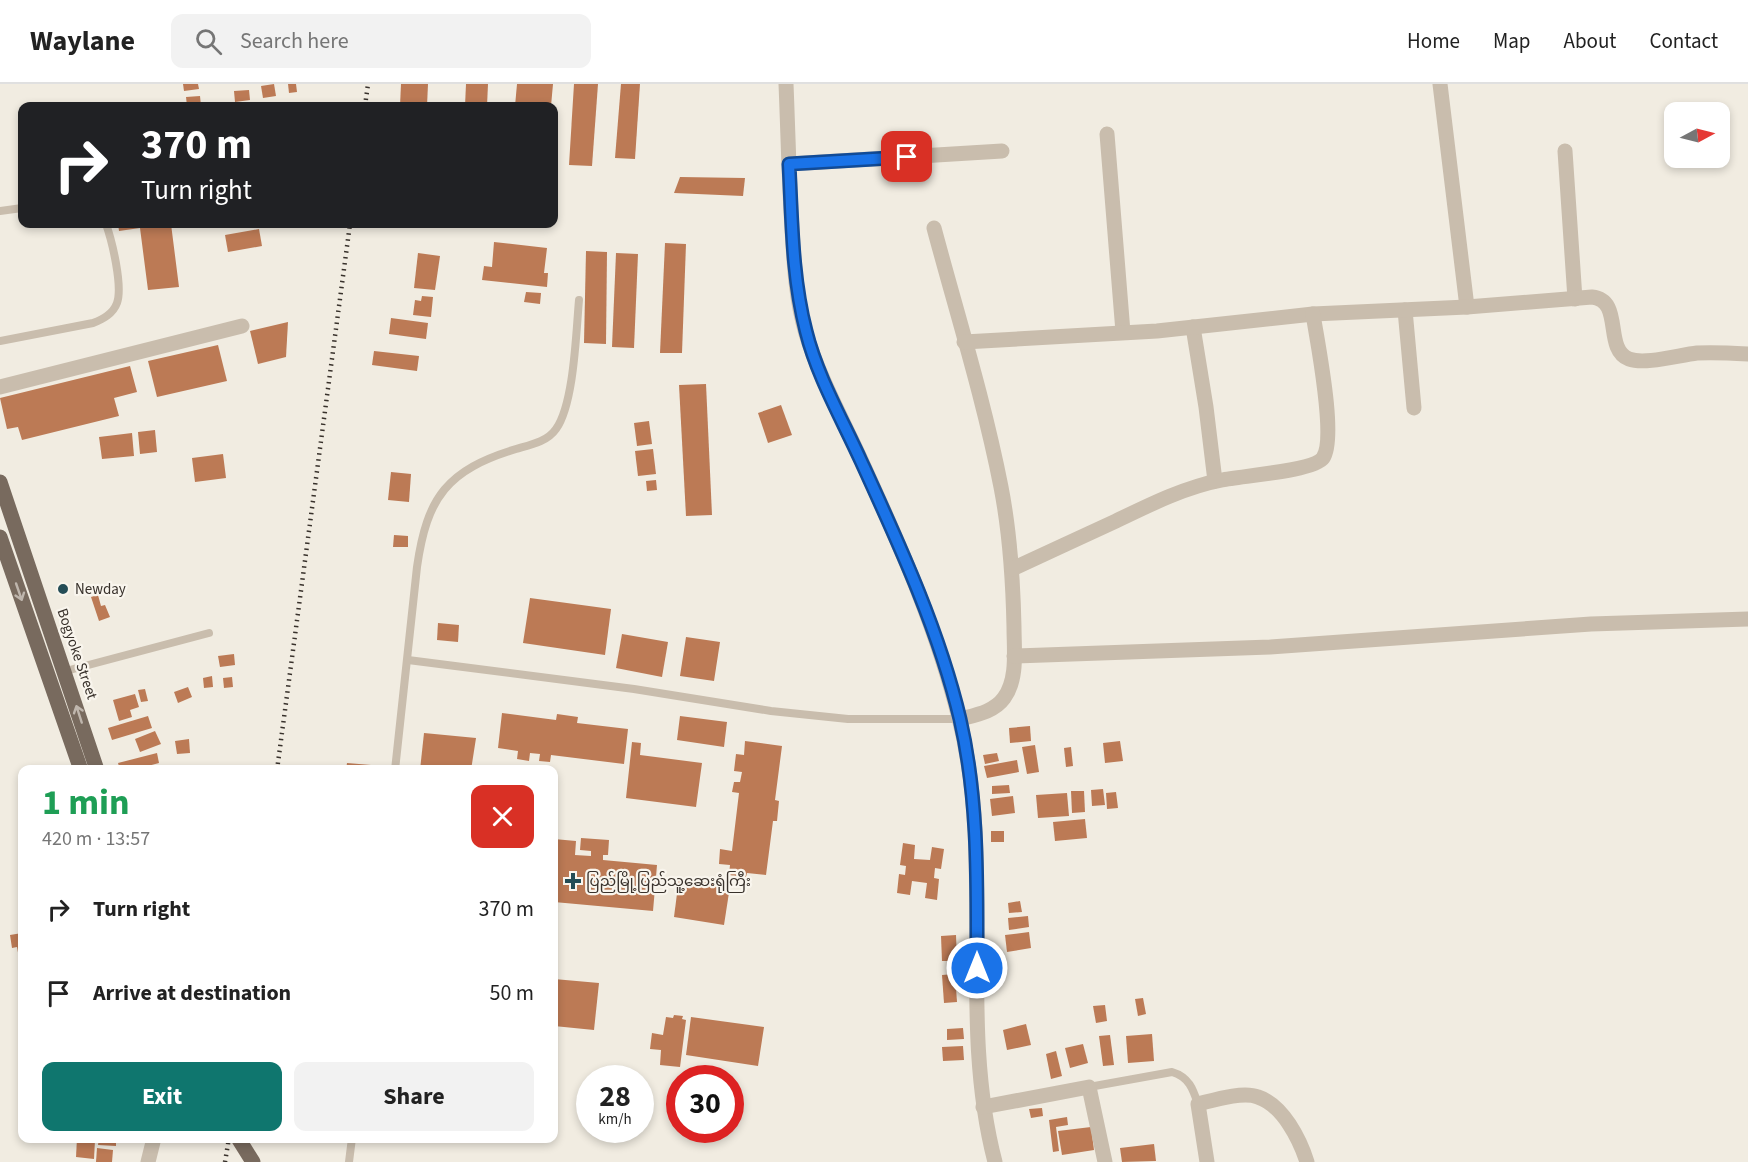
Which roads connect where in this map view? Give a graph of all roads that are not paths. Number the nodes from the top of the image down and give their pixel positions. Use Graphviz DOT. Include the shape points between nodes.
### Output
graph roads {
  1 [pos="786,84"];
  2 [pos="1440,84"];
  3 [pos="1107,134"];
  4 [pos="1002,151"];
  5 [pos="1565,151"];
  6 [pos="789,164"];
  7 [pos="18,209"];
  8 [pos="0,211"];
  9 [pos="107,228"];
  10 [pos="934,228"];
  11 [pos="1575,299"];
  12 [pos="579,300"];
  13 [pos="1467,307"];
  14 [pos="1405,310"];
  15 [pos="1313,314"];
  16 [pos="242,326"];
  17 [pos="1193,327"];
  18 [pos="1124,332"];
  19 [pos="0,341"];
  20 [pos="964,342"];
  21 [pos="1748,354"];
  22 [pos="0,387"];
  23 [pos="1414,408"];
  24 [pos="1215,481"];
  25 [pos="0,482"];
  26 [pos="19,542"];
  27 [pos="1,544"];
  28 [pos="1012,569"];
  29 [pos="1748,619"];
  30 [pos="209,633"];
  31 [pos="1014,656"];
  32 [pos="408,660"];
  33 [pos="65,671"];
  34 [pos="49,677"];
  35 [pos="960,719"];
  36 [pos="88,765"];
  37 [pos="396,765"];
  38 [pos="1089,1087"];
  39 [pos="1198,1104"];
  40 [pos="983,1107"];
  41 [pos="153,1143"];
  42 [pos="241,1143"];
  43 [pos="351,1143"];
  44 [pos="148,1162"];
  45 [pos="253,1162"];
  46 [pos="349,1162"];
  47 [pos="995,1162"];
  48 [pos="1105,1162"];
  49 [pos="1207,1162"];
  50 [pos="1307,1162"];
  1 -- 6 [label="street"];
  2 -- 13 [label="street"];
  3 -- 18 [label="street"];
  4 -- 6 [label="street"];
  5 -- 11 [label="street"];
  6 -- 35 [label="street" via="794,261 806,333 924,606"];
  7 -- 8 [label="lane"];
  9 -- 19 [label="lane" via="119,292 111,312 93,323"];
  10 -- 20 [label="street"];
  11 -- 13 [label="street"];
  11 -- 21 [label="street" via="1599,298 1606,303 1618,350 1630,359 1697,353"];
  12 -- 32 [label="lane" via="566,408 557,429 539,442 487,458 463,471 446,486 429,512 421,536"];
  13 -- 14 [label="street"];
  14 -- 15 [label="street"];
  14 -- 23 [label="street"];
  15 -- 17 [label="street"];
  15 -- 24 [label="street" via="1328,419 1323,458 1303,468"];
  16 -- 22 [label="street"];
  17 -- 18 [label="street"];
  17 -- 24 [label="street"];
  18 -- 20 [label="street"];
  20 -- 28 [label="street" via="1001,489"];
  24 -- 28 [label="street" via="1142,508"];
  25 -- 26 [label="main road, Bogyoke Street"];
  26 -- 27 [label="street"];
  26 -- 33 [label="main road, Bogyoke Street"];
  27 -- 34 [label="main road, Bogyoke Street, one-way"];
  28 -- 31 [label="street"];
  29 -- 31 [label="street" via="1591,624 1270,647"];
  30 -- 33 [label="lane"];
  31 -- 35 [label="street" via="1013,676 1004,698 985,712"];
  32 -- 35 [label="lane" via="771,711 848,719"];
  32 -- 37 [label="lane"];
  33 -- 34 [label="lane"];
  36 -- 33 [label="main road, Bogyoke Street, one-way"];
  34 -- 36 [label="main road, Bogyoke Street"];
  35 -- 40 [label="street" via="977,850 977,1022"];
  38 -- 39 [label="lane" via="1172,1072 1188,1080"];
  38 -- 40 [label="street"];
  38 -- 48 [label="street"];
  39 -- 49 [label="street"];
  39 -- 50 [label="street" via="1251,1095 1264,1099 1294,1130"];
  40 -- 47 [label="street"];
  41 -- 44 [label="street"];
  42 -- 45 [label="main road"];
  43 -- 46 [label="lane"];
}
